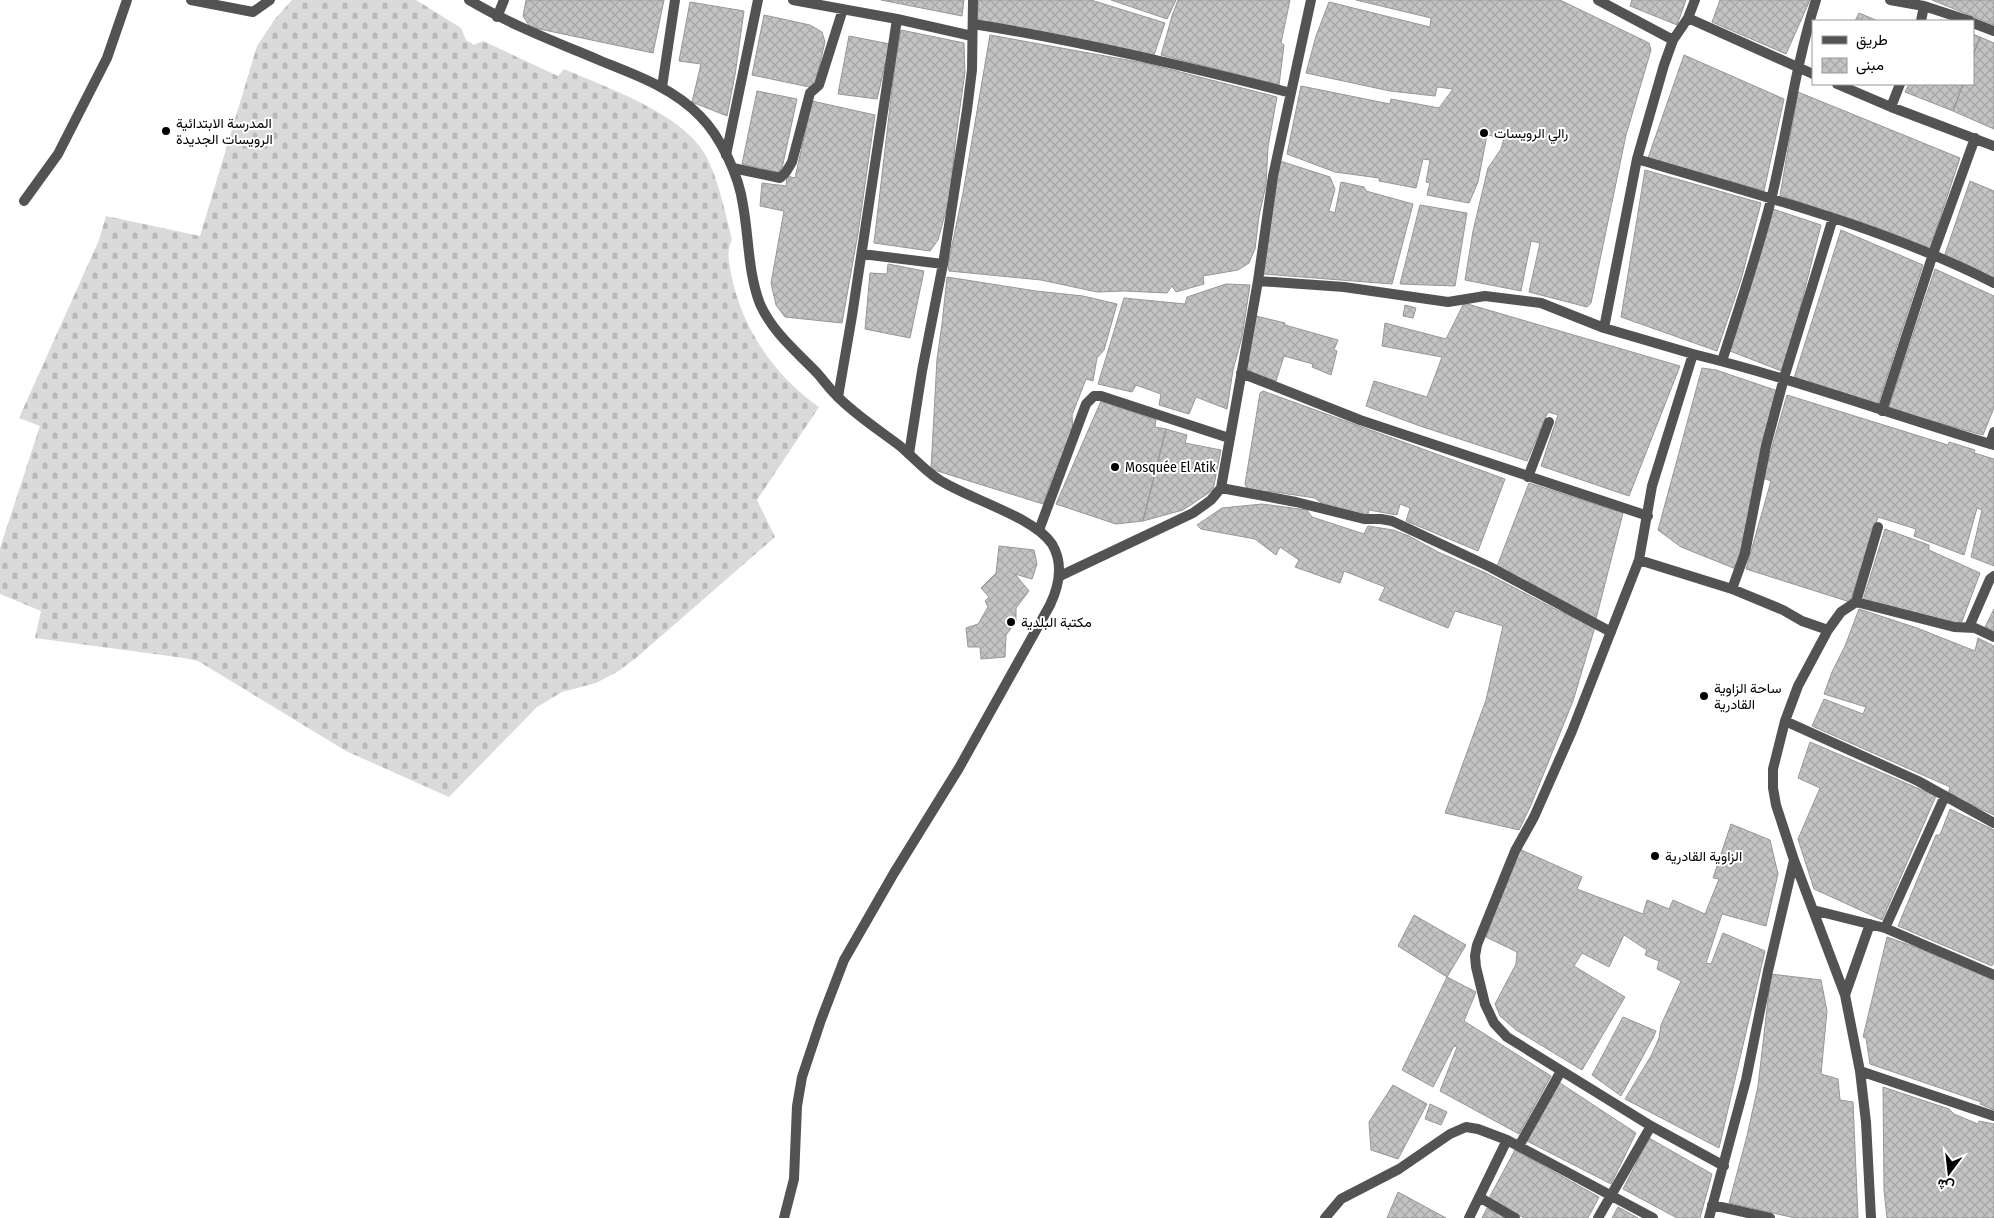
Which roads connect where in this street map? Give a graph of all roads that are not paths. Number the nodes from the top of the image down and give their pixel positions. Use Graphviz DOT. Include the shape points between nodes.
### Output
graph roads {
  1 [pos="127,0"];
  2 [pos="191,0"];
  3 [pos="270,0"];
  4 [pos="469,0"];
  5 [pos="504,0"];
  6 [pos="674,0"];
  7 [pos="758,0"];
  8 [pos="794,0"];
  9 [pos="973,0"];
  10 [pos="1311,0"];
  11 [pos="1598,0"];
  12 [pos="1696,0"];
  13 [pos="1816,0"];
  14 [pos="1893,0"];
  15 [pos="1924,6"];
  16 [pos="842,9"];
  17 [pos="497,17"];
  18 [pos="1688,18"];
  19 [pos="896,19"];
  20 [pos="1921,20"];
  21 [pos="1965,20"];
  22 [pos="1974,23"];
  23 [pos="973,24"];
  24 [pos="1994,31"];
  25 [pos="972,36"];
  26 [pos="1673,40"];
  27 [pos="1797,67"];
  28 [pos="1812,74"];
  29 [pos="1839,85"];
  30 [pos="1900,85"];
  31 [pos="662,87"];
  32 [pos="1291,93"];
  33 [pos="1891,107"];
  34 [pos="1975,138"];
  35 [pos="1994,146"];
  36 [pos="726,155"];
  37 [pos="1637,159"];
  38 [pos="733,168"];
  39 [pos="1771,199"];
  40 [pos="24,201"];
  41 [pos="1833,218"];
  42 [pos="862,254"];
  43 [pos="1933,254"];
  44 [pos="943,264"];
  45 [pos="1258,281"];
  46 [pos="1994,283"];
  47 [pos="1604,328"];
  48 [pos="1693,354"];
  49 [pos="1722,361"];
  50 [pos="1241,373"];
  51 [pos="1784,378"];
  52 [pos="838,397"];
  53 [pos="1882,411"];
  54 [pos="1549,422"];
  55 [pos="1994,432"];
  56 [pos="1229,438"];
  57 [pos="1992,445"];
  58 [pos="910,454"];
  59 [pos="1528,477"];
  60 [pos="1221,488"];
  61 [pos="1648,516"];
  62 [pos="1878,527"];
  63 [pos="1039,530"];
  64 [pos="1639,560"];
  65 [pos="1060,576"];
  66 [pos="1994,576"];
  67 [pos="1732,589"];
  68 [pos="1856,602"];
  69 [pos="1969,627"];
  70 [pos="1828,630"];
  71 [pos="1611,632"];
  72 [pos="1994,637"];
  73 [pos="1785,721"];
  74 [pos="1945,796"];
  75 [pos="1994,823"];
  76 [pos="1794,860"];
  77 [pos="1813,910"];
  78 [pos="1870,924"];
  79 [pos="1885,928"];
  80 [pos="1994,975"];
  81 [pos="1845,995"];
  82 [pos="1860,1070"];
  83 [pos="1561,1071"];
  84 [pos="1994,1116"];
  85 [pos="1651,1126"];
  86 [pos="1507,1140"];
  87 [pos="1519,1146"];
  88 [pos="1724,1166"];
  89 [pos="1479,1197"];
  90 [pos="1611,1197"];
  91 [pos="1712,1205"];
  92 [pos="784,1218"];
  93 [pos="1325,1218"];
  94 [pos="1469,1218"];
  95 [pos="1516,1218"];
  96 [pos="1598,1218"];
  97 [pos="1654,1218"];
  98 [pos="1709,1218"];
  99 [pos="1770,1218"];
  100 [pos="1871,1218"];
  1 -- 40 [label="street" via="107,58 58,154"];
  2 -- 3 [label="street" via="253,12"];
  4 -- 17 [label="street"];
  5 -- 17 [label="street"];
  6 -- 31 [label="street"];
  7 -- 36 [label="street"];
  8 -- 16 [label="street"];
  9 -- 23 [label="street"];
  10 -- 32 [label="street"];
  11 -- 26 [label="street"];
  12 -- 18 [label="street"];
  13 -- 27 [label="street"];
  14 -- 15 [label="street"];
  15 -- 20 [label="street"];
  15 -- 21 [label="street"];
  16 -- 19 [label="street"];
  16 -- 38 [label="street" via="819,85 810,93 789,168 780,178"];
  17 -- 31 [label="street"];
  18 -- 26 [label="street"];
  18 -- 27 [label="street"];
  19 -- 25 [label="street"];
  19 -- 42 [label="street"];
  22 -- 24 [label="street"];
  23 -- 25 [label="street"];
  23 -- 32 [label="street" via="1096,46"];
  25 -- 44 [label="street" via="967,110"];
  26 -- 37 [label="street"];
  27 -- 28 [label="street"];
  27 -- 39 [label="street"];
  29 -- 33 [label="street"];
  30 -- 33 [label="street"];
  31 -- 36 [label="street" via="700,116"];
  32 -- 45 [label="street" via="1273,176"];
  33 -- 34 [label="street"];
  34 -- 35 [label="street"];
  34 -- 43 [label="street"];
  36 -- 38 [label="street"];
  37 -- 39 [label="street"];
  37 -- 47 [label="street"];
  38 -- 52 [label="street" via="743,203 755,289 761,305 787,344"];
  39 -- 41 [label="street"];
  39 -- 49 [label="street"];
  41 -- 43 [label="street"];
  41 -- 51 [label="street"];
  42 -- 44 [label="street"];
  42 -- 52 [label="street"];
  43 -- 46 [label="street"];
  43 -- 53 [label="street"];
  44 -- 58 [label="street"];
  45 -- 47 [label="street" via="1344,287 1448,302 1485,296 1541,303"];
  45 -- 50 [label="street"];
  47 -- 48 [label="street"];
  48 -- 49 [label="street"];
  48 -- 61 [label="street" via="1652,486"];
  49 -- 51 [label="street"];
  50 -- 56 [label="street"];
  50 -- 59 [label="street" via="1360,420"];
  51 -- 53 [label="street"];
  51 -- 67 [label="street" via="1765,452 1746,553"];
  52 -- 58 [label="street"];
  53 -- 57 [label="street"];
  54 -- 59 [label="street"];
  55 -- 57 [label="street"];
  56 -- 60 [label="street"];
  56 -- 63 [label="street" via="1094,396 1086,404"];
  58 -- 63 [label="street" via="936,478"];
  59 -- 61 [label="street"];
  60 -- 65 [label="street" via="1194,513"];
  60 -- 71 [label="street" via="1364,519 1392,521 1490,567"];
  61 -- 64 [label="street"];
  62 -- 68 [label="street"];
  63 -- 65 [label="street" via="1056,553"];
  64 -- 67 [label="street"];
  64 -- 71 [label="street"];
  65 -- 92 [label="street" via="1058,589 996,704 844,960 802,1077 797,1106 794,1179"];
  66 -- 69 [label="street" via="1990,578"];
  67 -- 70 [label="street"];
  68 -- 69 [label="street" via="1954,627"];
  68 -- 70 [label="street" via="1841,612"];
  69 -- 72 [label="street"];
  70 -- 73 [label="street" via="1798,686"];
  71 -- 83 [label="street" via="1572,731 1534,817 1515,851 1475,956 1480,986 1494,1023 1507,1036"];
  73 -- 74 [label="street"];
  73 -- 76 [label="street" via="1773,769 1773,788"];
  74 -- 75 [label="street"];
  74 -- 79 [label="street"];
  76 -- 77 [label="street"];
  76 -- 88 [label="street"];
  77 -- 78 [label="street"];
  77 -- 81 [label="street"];
  78 -- 79 [label="street"];
  78 -- 81 [label="street"];
  79 -- 80 [label="street"];
  81 -- 82 [label="street"];
  82 -- 84 [label="street"];
  82 -- 100 [label="street"];
  83 -- 85 [label="street"];
  83 -- 87 [label="street"];
  85 -- 88 [label="street"];
  85 -- 90 [label="street"];
  86 -- 87 [label="street"];
  86 -- 89 [label="street"];
  86 -- 93 [label="street" via="1466,1127 1450,1134 1400,1169 1341,1199"];
  87 -- 90 [label="street"];
  88 -- 91 [label="street"];
  89 -- 94 [label="street"];
  89 -- 95 [label="street"];
  90 -- 96 [label="street"];
  90 -- 97 [label="street"];
  91 -- 98 [label="street"];
  91 -- 99 [label="street"];
}
